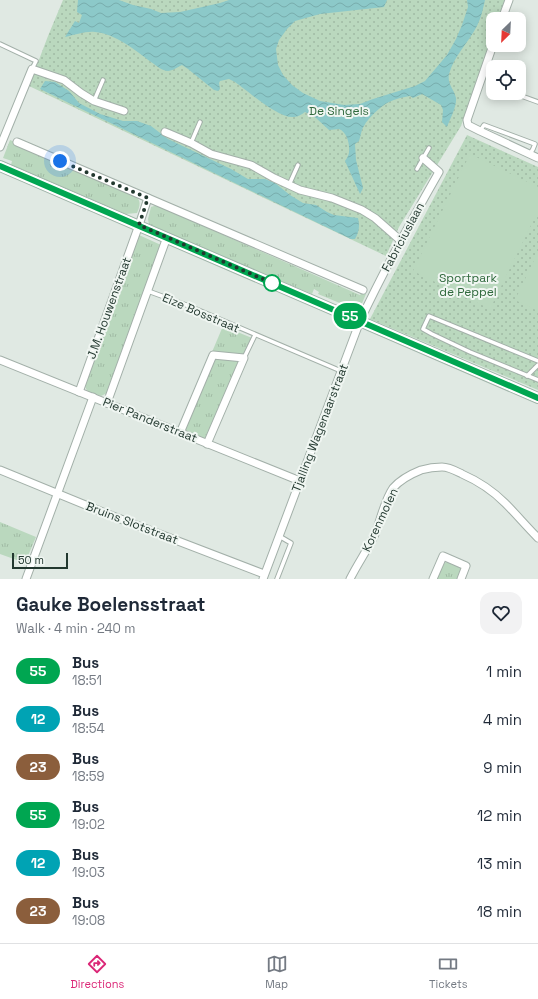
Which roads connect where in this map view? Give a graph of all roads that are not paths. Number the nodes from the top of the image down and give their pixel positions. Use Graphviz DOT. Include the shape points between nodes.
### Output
graph roads {
  1 [pos="509,0"];
  2 [pos="505,12"];
  3 [pos="0,44"];
  4 [pos="491,52"];
  5 [pos="32,69"];
  6 [pos="103,80"];
  7 [pos="526,98"];
  8 [pos="94,101"];
  9 [pos="538,102"];
  10 [pos="124,111"];
  11 [pos="200,122"];
  12 [pos="480,131"];
  13 [pos="165,132"];
  14 [pos="17,142"];
  15 [pos="191,143"];
  16 [pos="0,147"];
  17 [pos="429,148"];
  18 [pos="538,151"];
  19 [pos="532,152"];
  20 [pos="424,158"];
  21 [pos="538,158"];
  22 [pos="298,165"];
  23 [pos="0,166"];
  24 [pos="417,169"];
  25 [pos="290,185"];
  26 [pos="148,198"];
  27 [pos="139,225"];
  28 [pos="167,238"];
  29 [pos="400,240"];
  30 [pos="362,290"];
  31 [pos="148,291"];
  32 [pos="360,321"];
  33 [pos="255,335"];
  34 [pos="244,358"];
  35 [pos="0,360"];
  36 [pos="538,361"];
  37 [pos="538,365"];
  38 [pos="341,371"];
  39 [pos="527,376"];
  40 [pos="538,380"];
  41 [pos="78,392"];
  42 [pos="93,397"];
  43 [pos="538,398"];
  44 [pos="107,403"];
  45 [pos="180,433"];
  46 [pos="208,444"];
  47 [pos="0,470"];
  48 [pos="300,481"];
  49 [pos="57,493"];
  50 [pos="279,536"];
  51 [pos="538,538"];
  52 [pos="264,577"];
  53 [pos="26,579"];
  54 [pos="277,579"];
  55 [pos="350,579"];
  56 [pos="433,579"];
  57 [pos="461,579"];
  1 -- 2 [label="street"];
  3 -- 5 [label="lane" via="36,61"];
  4 -- 12 [label="street" via="467,120 468,125"];
  5 -- 8 [label="street" via="64,80"];
  5 -- 16 [label="street"];
  6 -- 8 [label="lane"];
  7 -- 9 [label="lane"];
  8 -- 10 [label="street"];
  11 -- 15 [label="lane"];
  12 -- 19 [label="street"];
  12 -- 19 [label="lane" via="484,124 535,144"];
  13 -- 15 [label="street"];
  14 -- 26 [label="street"];
  15 -- 25 [label="street" via="211,154 252,164"];
  17 -- 20 [label="lane"];
  18 -- 19 [label="lane"];
  19 -- 21 [label="street"];
  20 -- 24 [label="lane"];
  20 -- 29 [label="street, Fabriciuslaan" via="439,172"];
  22 -- 25 [label="lane"];
  23 -- 27 [label="main road"];
  25 -- 29 [label="street" via="362,210"];
  26 -- 27 [label="street, J.M. Houwenstraat"];
  26 -- 30 [label="street"];
  27 -- 28 [label="main road"];
  27 -- 41 [label="street, J.M. Houwenstraat"];
  28 -- 31 [label="street"];
  28 -- 32 [label="main road"];
  29 -- 32 [label="street, Fabriciuslaan"];
  31 -- 33 [label="lane, Eize Bosstraat"];
  31 -- 44 [label="street"];
  32 -- 38 [label="street, Tjalling Wagenaarstraat"];
  32 -- 43 [label="main road"];
  33 -- 34 [label="lane, Eize Bosstraat"];
  33 -- 38 [label="lane, Eize Bosstraat"];
  34 -- 45 [label="street" via="213,355"];
  34 -- 46 [label="street, Eize Bosstraat"];
  35 -- 41 [label="street, Pier Panderstraat"];
  36 -- 39 [label="lane" via="429,316 424,329 432,334"];
  37 -- 39 [label="lane"];
  38 -- 48 [label="street, Tjalling Wagenaarstraat"];
  39 -- 40 [label="lane"];
  41 -- 42 [label="street, Pier Panderstraat"];
  42 -- 44 [label="street, Pier Panderstraat"];
  42 -- 49 [label="street"];
  44 -- 45 [label="street, Pier Panderstraat"];
  45 -- 46 [label="street, Pier Panderstraat"];
  46 -- 48 [label="street, Pier Panderstraat"];
  47 -- 49 [label="street, Bruins Slotstraat"];
  48 -- 50 [label="street, Tjalling Wagenaarstraat"];
  49 -- 52 [label="street, Bruins Slotstraat"];
  49 -- 53 [label="street"];
  50 -- 52 [label="street, Tjalling Wagenaarstraat"];
  50 -- 54 [label="lane" via="291,543"];
  51 -- 55 [label="street, Korenmolen" via="505,502 482,485 455,470 442,467 428,468 416,472 393,489 376,532"];
  56 -- 57 [label="street" via="443,556 466,566"];
}
